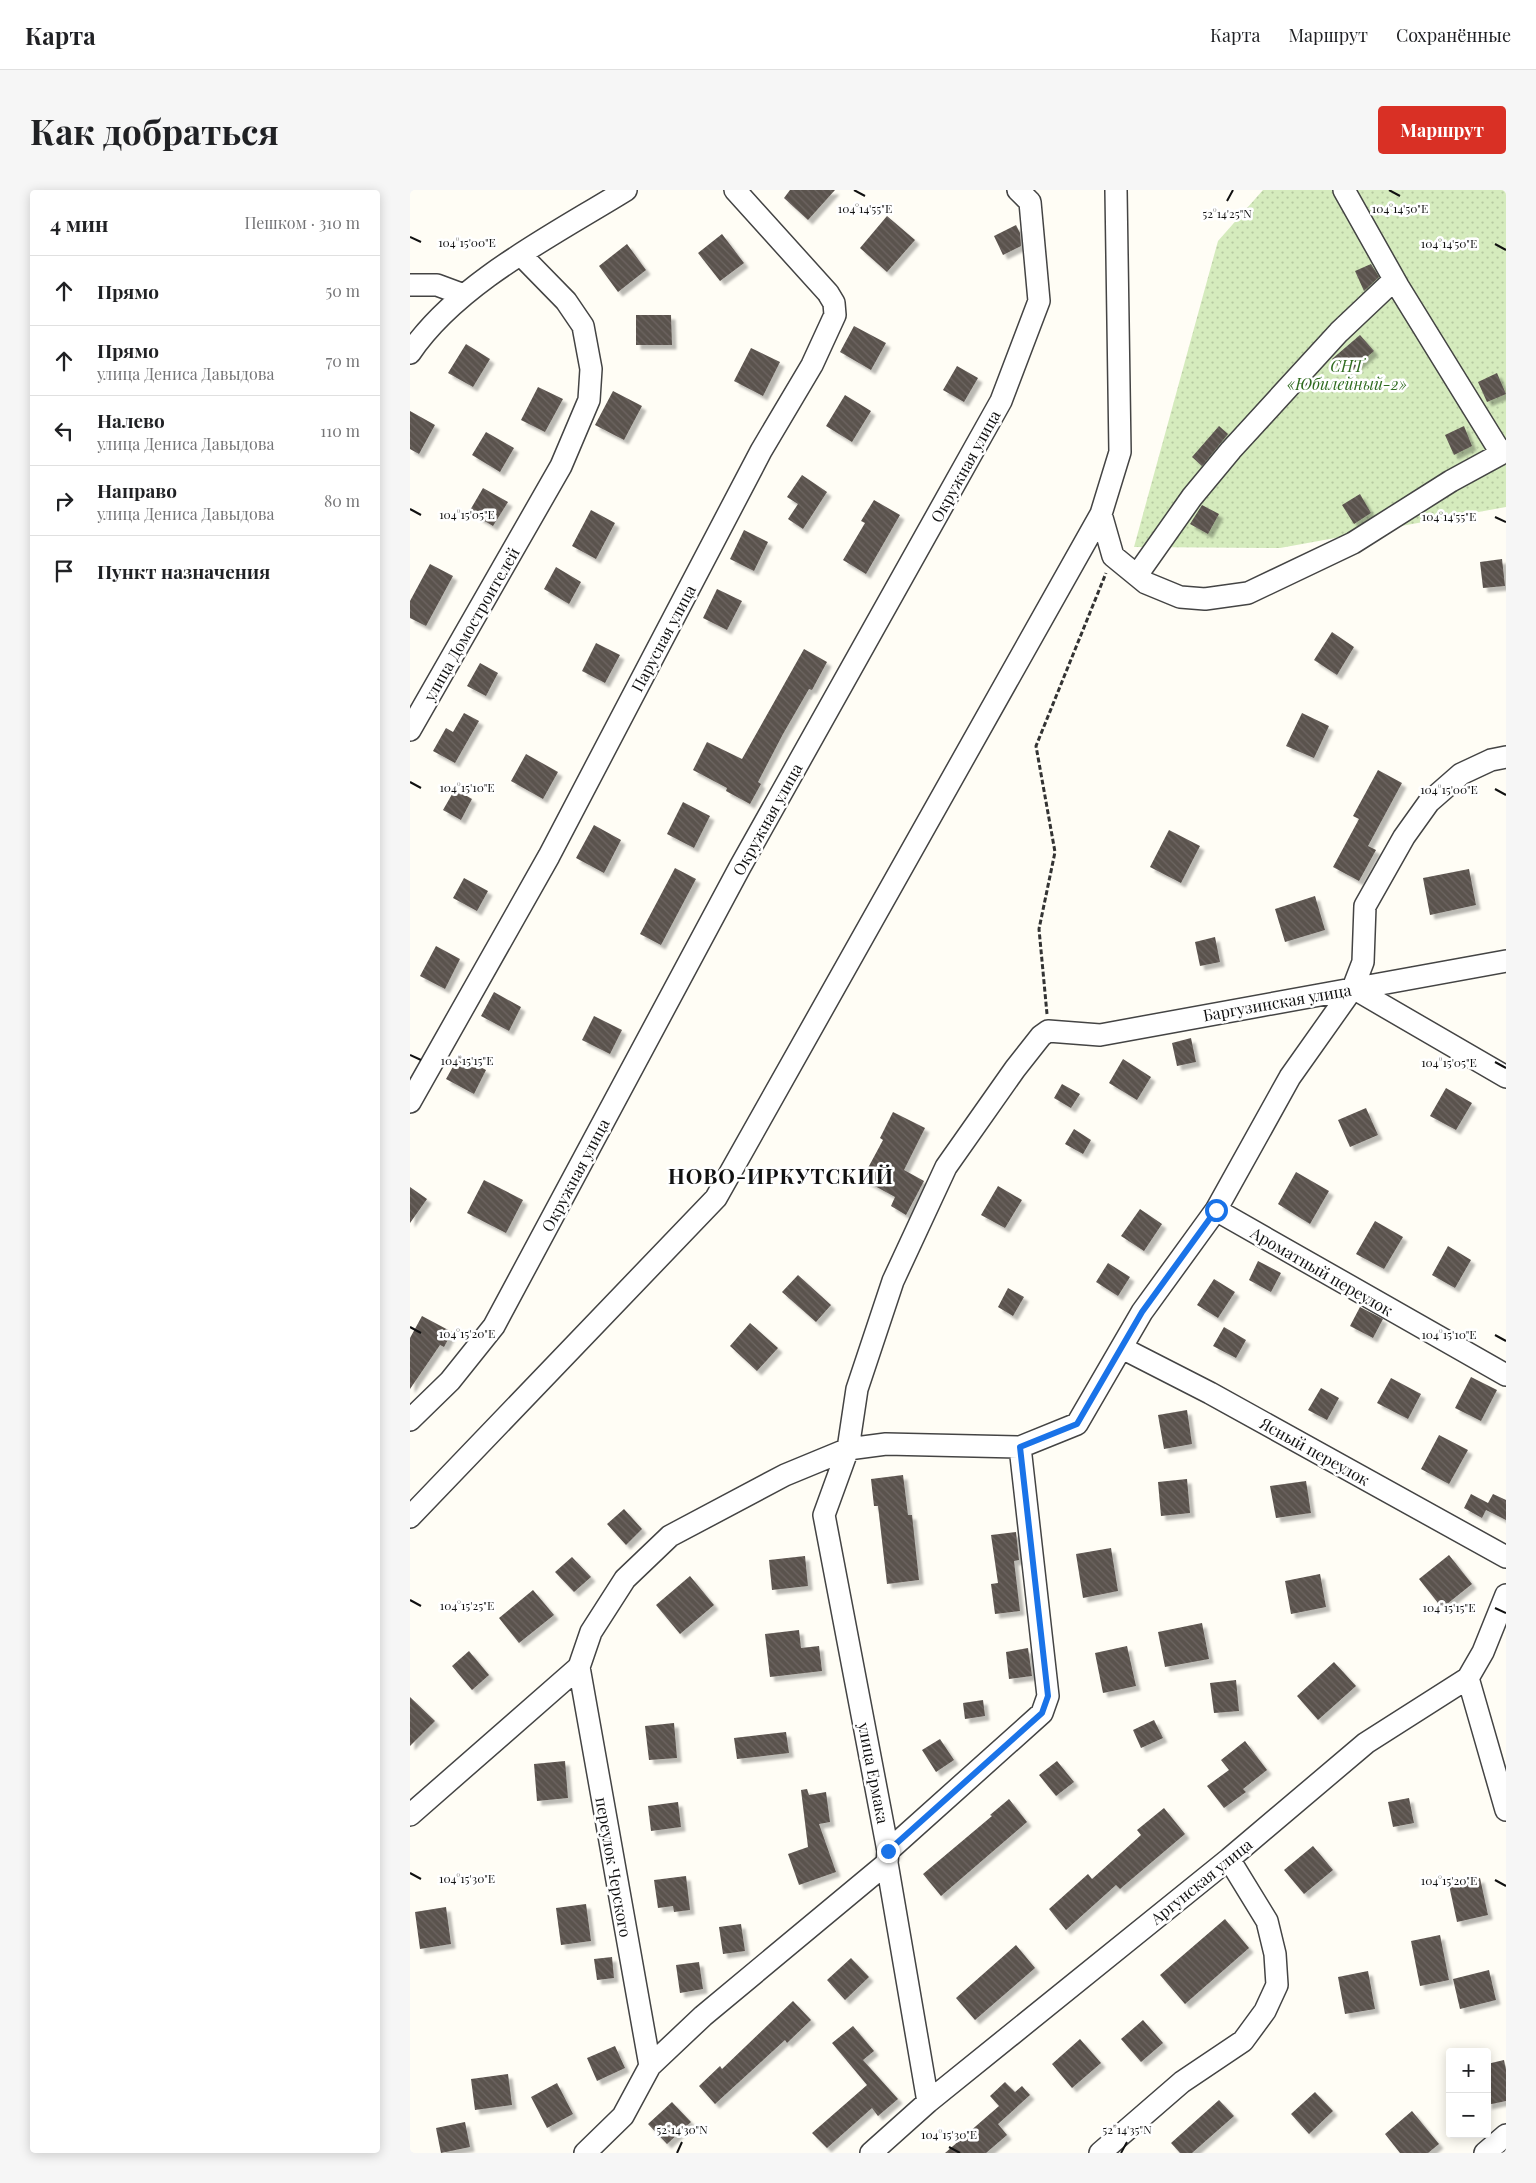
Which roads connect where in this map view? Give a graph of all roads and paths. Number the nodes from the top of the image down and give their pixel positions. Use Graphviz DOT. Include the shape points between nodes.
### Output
graph roads {
  1 [pos="626,190"];
  2 [pos="735,190"];
  3 [pos="1018,190"];
  4 [pos="1116,190"];
  5 [pos="1344,190"];
  6 [pos="521,255"];
  7 [pos="1394,280"];
  8 [pos="410,285"];
  9 [pos="464,295"];
  10 [pos="410,353"];
  11 [pos="1503,452"];
  12 [pos="1101,514"];
  13 [pos="1113,556"];
  14 [pos="1138,575"];
  15 [pos="410,730"];
  16 [pos="1506,757"];
  17 [pos="1506,961"];
  18 [pos="1353,988"];
  19 [pos="1048,1031"];
  20 [pos="1506,1077"];
  21 [pos="410,1102"];
  22 [pos="1216,1210"];
  23 [pos="1122,1348"];
  24 [pos="1506,1375"];
  25 [pos="410,1420"];
  26 [pos="1020,1447"];
  27 [pos="848,1449"];
  28 [pos="410,1517"];
  29 [pos="1506,1557"];
  30 [pos="1506,1594"];
  31 [pos="579,1667"];
  32 [pos="1468,1678"];
  33 [pos="1506,1810"];
  34 [pos="410,1815"];
  35 [pos="888,1857"];
  36 [pos="1230,1859"];
  37 [pos="650,2066"];
  38 [pos="928,2102"];
  39 [pos="1506,2135"];
  40 [pos="585,2153"];
  41 [pos="870,2153"];
  42 [pos="1100,2153"];
  43 [pos="1485,2153"];
  1 -- 6 [label="street"];
  2 -- 21 [label="street, Парусная улица" via="828,293 834,303 835,315 812,365 761,451 549,856"];
  3 -- 25 [label="street, Окружная улица" via="1030,202 1039,301 1001,402 736,876 494,1326 450,1381"];
  4 -- 12 [label="street" via="1120,452"];
  5 -- 7 [label="street"];
  6 -- 9 [label="street"];
  6 -- 15 [label="street, улица Домостроителей" via="566,301 583,326 591,369 589,400 560,466"];
  7 -- 11 [label="street"];
  7 -- 14 [label="street" via="1339,332 1231,450 1192,497"];
  8 -- 9 [label="street" via="437,285"];
  9 -- 10 [label="street" via="419,339"];
  11 -- 14 [label="street" via="1353,543 1248,593 1205,599 1180,597 1146,583"];
  12 -- 13 [label="street"];
  12 -- 28 [label="street" via="716,1198"];
  13 -- 14 [label="street"];
  13 -- 19 [label="path" via="1036,746 1055,852 1038,929"];
  16 -- 18 [label="street" via="1461,774 1429,802 1404,837 1365,906 1362,962"];
  17 -- 18 [label="street, Баргузинская улица"];
  18 -- 19 [label="street, Баргузинская улица" via="1100,1035"];
  18 -- 20 [label="street"];
  18 -- 22 [label="street" via="1290,1077"];
  19 -- 27 [label="street, улица Ермака" via="1015,1069 946,1166 893,1281 857,1389"];
  22 -- 23 [label="street" via="1142,1312"];
  22 -- 24 [label="street, Ароматный переулок"];
  23 -- 26 [label="street" via="1077,1424"];
  23 -- 29 [label="street, Ясный переулок" via="1210,1393"];
  26 -- 27 [label="street" via="886,1444"];
  26 -- 35 [label="street" via="1048,1696 1042,1713"];
  27 -- 31 [label="street" via="785,1475 670,1536 625,1579 591,1632"];
  27 -- 35 [label="street, улица Ермака" via="824,1515"];
  30 -- 32 [label="street, Аргунская улица" via="1483,1652"];
  31 -- 34 [label="street"];
  31 -- 37 [label="street, переулок Черского"];
  32 -- 33 [label="street"];
  32 -- 36 [label="street, Аргунская улица" via="1366,1743"];
  35 -- 37 [label="street" via="703,2016"];
  35 -- 38 [label="street, улица Ермака"];
  36 -- 38 [label="street, Аргунская улица"];
  36 -- 42 [label="street" via="1267,1921 1275,1954 1277,1985 1265,2012 1243,2041 1182,2082"];
  37 -- 40 [label="street" via="623,2116"];
  38 -- 41 [label="street, Аргунская улица"];
  39 -- 43 [label="street"];
}
